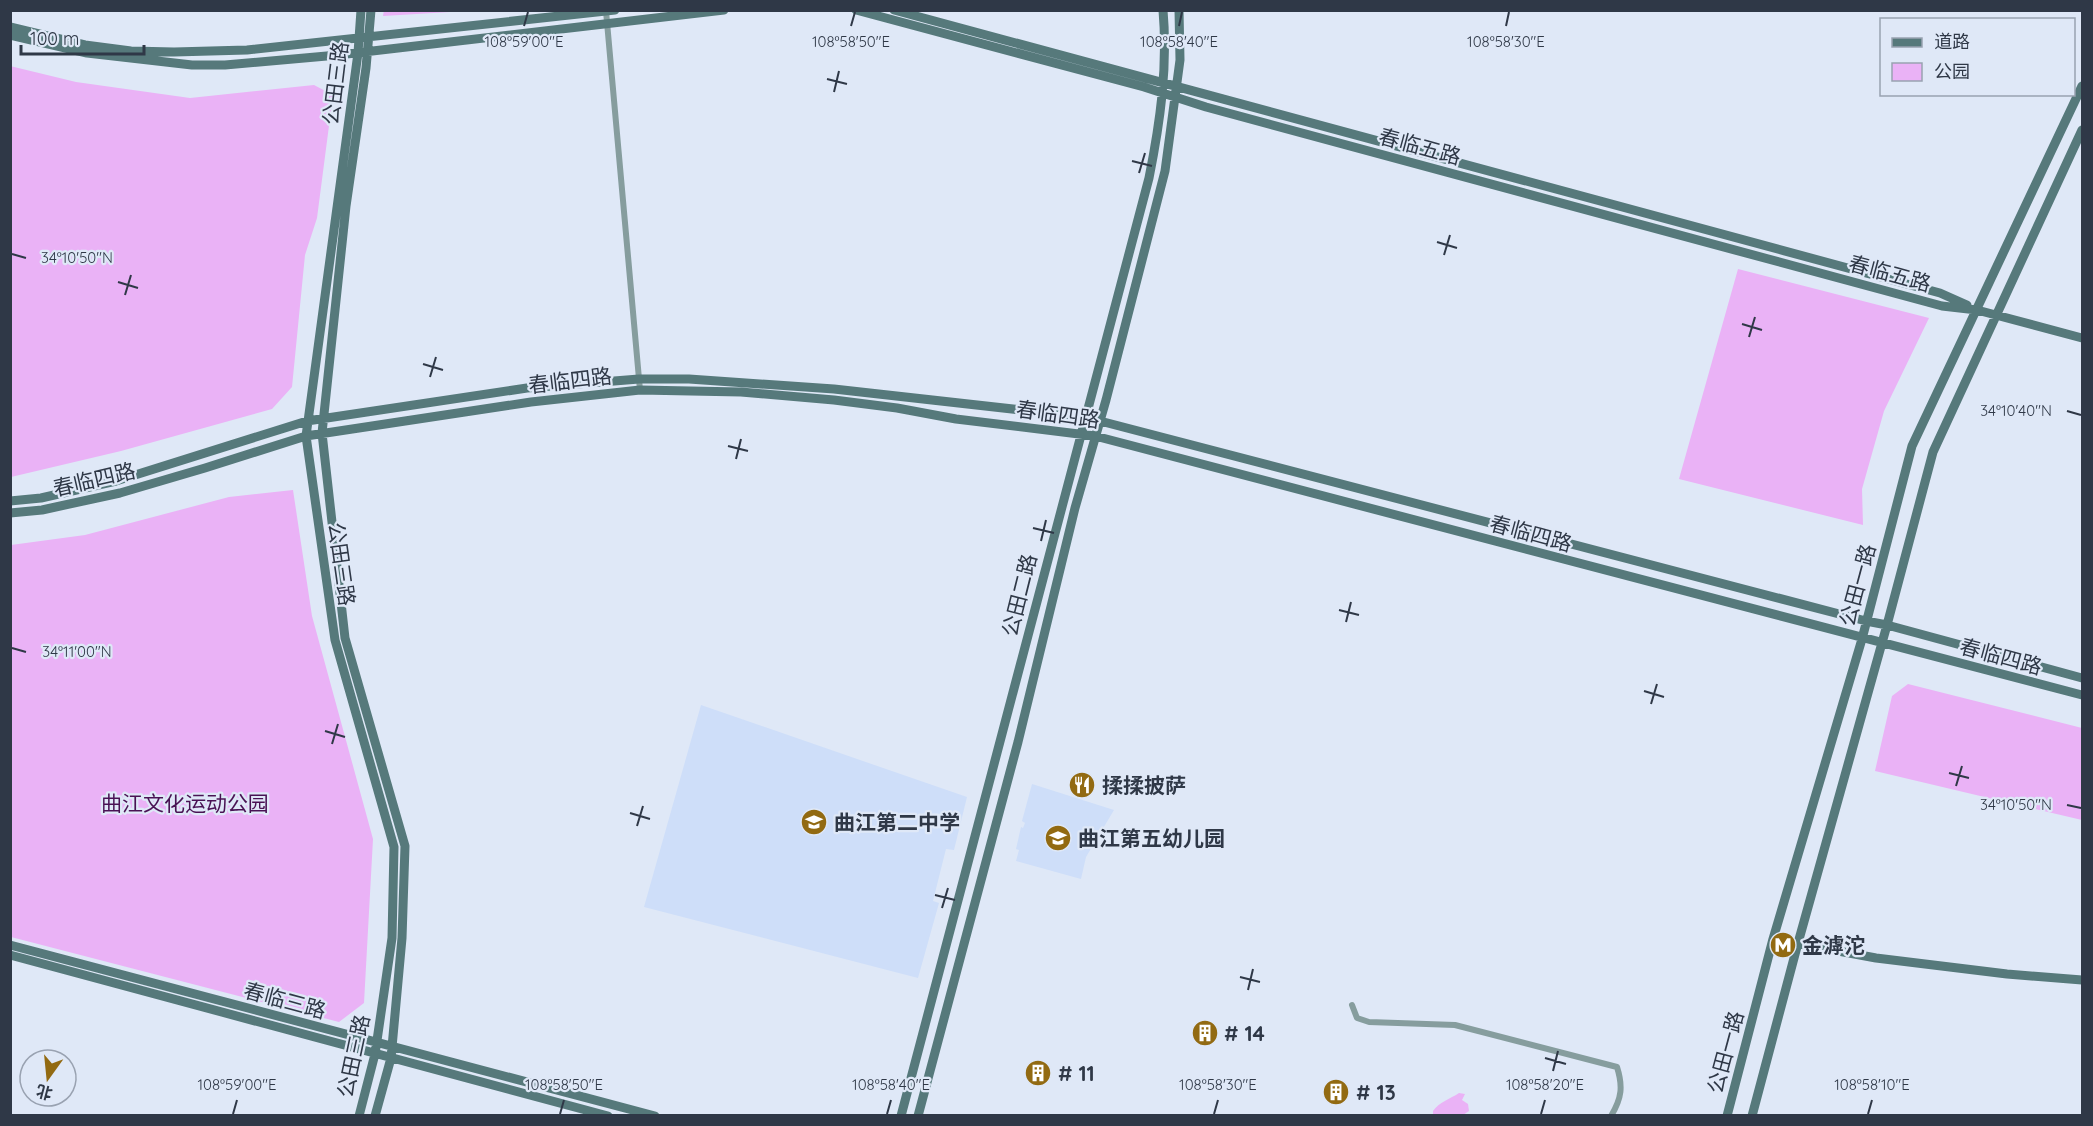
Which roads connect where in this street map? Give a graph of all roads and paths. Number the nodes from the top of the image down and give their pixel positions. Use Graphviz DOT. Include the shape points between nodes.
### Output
graph roads {
  1 [pos="361,10"];
  2 [pos="371,10"];
  3 [pos="724,10"];
  4 [pos="856,10"];
  5 [pos="894,10"];
  6 [pos="1163,10"];
  7 [pos="1179,10"];
  8 [pos="610,11"];
  9 [pos="607,23"];
  10 [pos="10,27"];
  11 [pos="10,35"];
  12 [pos="364,37"];
  13 [pos="363,52"];
  14 [pos="1163,83"];
  15 [pos="2082,86"];
  16 [pos="1176,92"];
  17 [pos="1163,94"];
  18 [pos="2082,130"];
  19 [pos="1977,310"];
  20 [pos="1996,315"];
  21 [pos="2082,338"];
  22 [pos="639,379"];
  23 [pos="640,390"];
  24 [pos="1084,417"];
  25 [pos="323,418"];
  26 [pos="307,421"];
  27 [pos="1100,421"];
  28 [pos="322,434"];
  29 [pos="1079,434"];
  30 [pos="306,436"];
  31 [pos="1095,436"];
  32 [pos="10,501"];
  33 [pos="10,513"];
  34 [pos="1866,621"];
  35 [pos="1887,625"];
  36 [pos="1862,639"];
  37 [pos="1882,644"];
  38 [pos="2082,678"];
  39 [pos="2082,695"];
  40 [pos="1773,939"];
  41 [pos="1798,943"];
  42 [pos="10,945"];
  43 [pos="10,956"];
  44 [pos="2082,980"];
  45 [pos="1352,1005"];
  46 [pos="377,1042"];
  47 [pos="392,1046"];
  48 [pos="375,1054"];
  49 [pos="391,1059"];
  50 [pos="359,1116"];
  51 [pos="375,1116"];
  52 [pos="608,1116"];
  53 [pos="655,1116"];
  54 [pos="900,1116"];
  55 [pos="918,1116"];
  56 [pos="1611,1116"];
  57 [pos="1726,1116"];
  58 [pos="1752,1116"];
  1 -- 12 [label="street, 公田三路"];
  2 -- 12 [label="street, 公田三路"];
  3 -- 9 [label="street"];
  4 -- 17 [label="street, 春临五路"];
  5 -- 14 [label="street, 春临五路"];
  6 -- 14 [label="street, 公田二路"];
  7 -- 16 [label="street, 公田二路"];
  8 -- 9 [label="street"];
  8 -- 12 [label="street"];
  9 -- 13 [label="street"];
  9 -- 22 [label="street"];
  10 -- 12 [label="street" via="85,45 131,51 247,50"];
  11 -- 13 [label="street" via="87,53 192,65"];
  12 -- 13 [label="street, 公田三路"];
  13 -- 25 [label="street, 公田三路"];
  13 -- 26 [label="street, 公田三路"];
  14 -- 16 [label="street, 春临五路"];
  14 -- 17 [label="street, 公田二路"];
  15 -- 19 [label="street, 公田一路"];
  16 -- 17 [label="street, 春临五路"];
  16 -- 19 [label="street, 春临五路" via="1940,293"];
  16 -- 27 [label="street, 公田二路" via="1165,171"];
  17 -- 24 [label="street, 公田二路" via="1149,178"];
  18 -- 20 [label="street, 公田一路"];
  19 -- 20 [label="street, 春临五路"];
  19 -- 34 [label="street, 公田一路" via="1912,446"];
  20 -- 21 [label="street, 春临五路"];
  20 -- 35 [label="street, 公田一路" via="1933,452"];
  22 -- 23 [label="street"];
  22 -- 24 [label="street, 春临四路" via="834,389"];
  22 -- 25 [label="street, 春临四路" via="527,388"];
  23 -- 28 [label="street, 春临四路" via="531,402"];
  23 -- 29 [label="street, 春临四路" via="741,392 834,400"];
  24 -- 27 [label="street, 春临四路"];
  24 -- 29 [label="street, 公田二路"];
  25 -- 26 [label="street, 春临四路"];
  25 -- 28 [label="street, 公田三路"];
  26 -- 30 [label="street, 公田三路"];
  26 -- 32 [label="street, 春临四路" via="116,481"];
  27 -- 31 [label="street, 公田二路"];
  27 -- 34 [label="street, 春临四路"];
  28 -- 30 [label="street, 春临四路"];
  28 -- 47 [label="street, 公田三路" via="345,638 405,846"];
  29 -- 31 [label="street, 春临四路"];
  29 -- 54 [label="street, 公田二路"];
  30 -- 33 [label="street, 春临四路" via="120,493"];
  30 -- 46 [label="street, 公田三路" via="335,640 394,847 392,938"];
  31 -- 36 [label="street, 春临四路"];
  31 -- 55 [label="street, 公田二路"];
  34 -- 35 [label="street, 春临四路"];
  34 -- 36 [label="street, 公田一路"];
  35 -- 37 [label="street, 公田一路"];
  35 -- 38 [label="street, 春临四路"];
  36 -- 37 [label="street, 春临四路"];
  36 -- 40 [label="street, 公田一路"];
  37 -- 39 [label="street, 春临四路"];
  37 -- 41 [label="street, 公田一路"];
  40 -- 41 [label="street"];
  40 -- 57 [label="street, 公田一路"];
  41 -- 44 [label="street" via="1876,958"];
  41 -- 58 [label="street, 公田一路"];
  42 -- 46 [label="street, 春临三路"];
  43 -- 48 [label="street, 春临三路"];
  45 -- 56 [label="street" via="1357,1018 1369,1022 1455,1025 1617,1067 1622,1082"];
  46 -- 47 [label="street, 春临三路"];
  46 -- 48 [label="street, 公田三路"];
  47 -- 49 [label="street, 公田三路"];
  47 -- 53 [label="street, 春临三路"];
  48 -- 49 [label="street, 春临三路"];
  48 -- 50 [label="street, 公田三路"];
  49 -- 51 [label="street, 公田三路"];
  49 -- 52 [label="street, 春临三路"];
}
